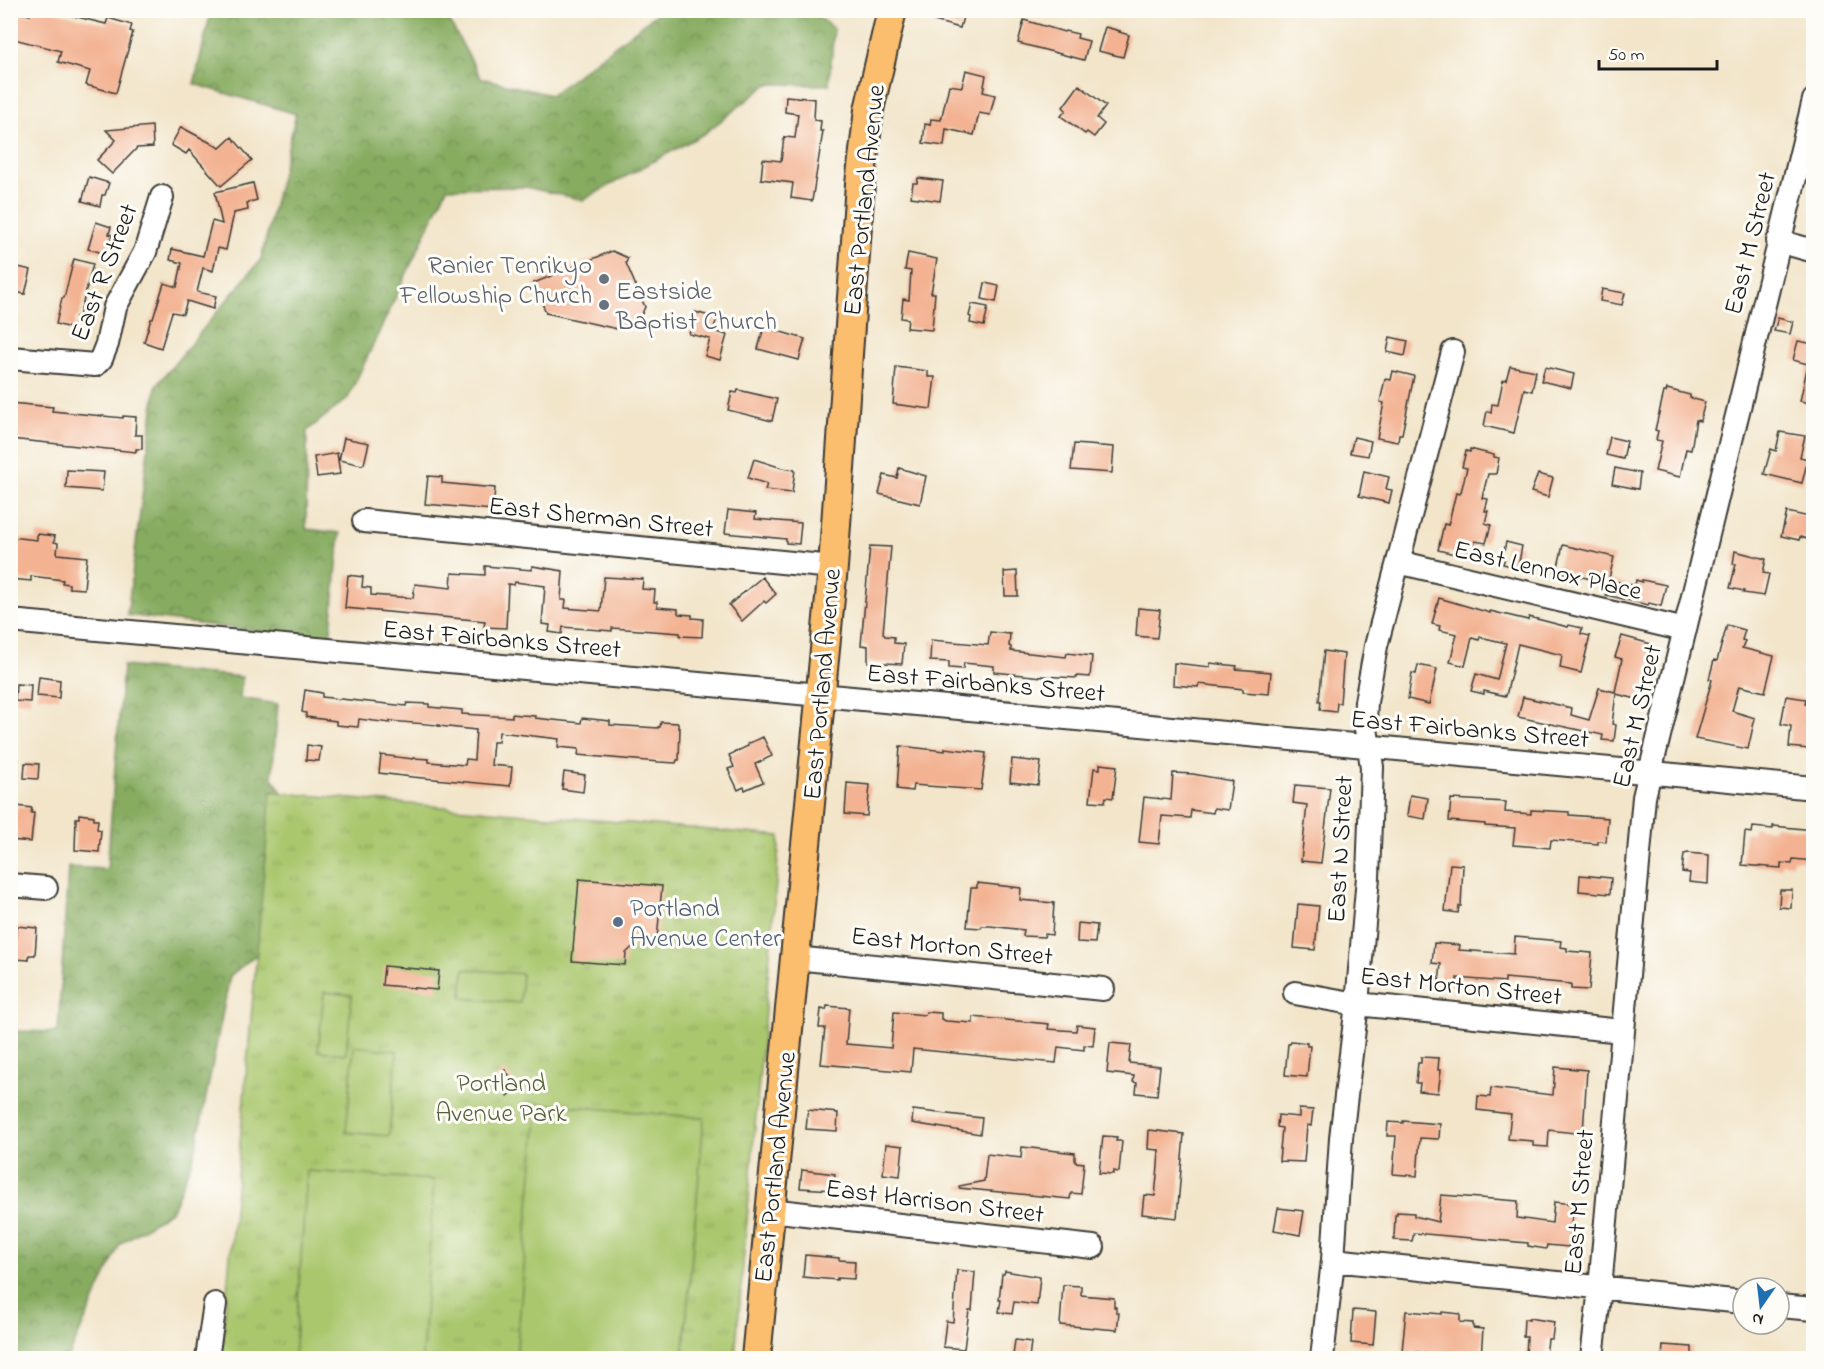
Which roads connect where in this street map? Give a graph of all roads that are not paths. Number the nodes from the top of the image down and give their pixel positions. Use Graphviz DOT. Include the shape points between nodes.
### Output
graph roads {
  1 [pos="892,10"];
  2 [pos="1814,100"];
  3 [pos="162,197"];
  4 [pos="1778,241"];
  5 [pos="1814,251"];
  6 [pos="1453,352"];
  7 [pos="10,358"];
  8 [pos="364,521"];
  9 [pos="1398,562"];
  10 [pos="833,567"];
  11 [pos="10,621"];
  12 [pos="1685,630"];
  13 [pos="820,695"];
  14 [pos="1369,747"];
  15 [pos="1649,773"];
  16 [pos="1814,788"];
  17 [pos="10,885"];
  18 [pos="46,888"];
  19 [pos="795,958"];
  20 [pos="1103,989"];
  21 [pos="1295,993"];
  22 [pos="1357,1004"];
  23 [pos="1622,1031"];
  24 [pos="770,1210"];
  25 [pos="1093,1247"];
  26 [pos="1333,1260"];
  27 [pos="1600,1288"];
  28 [pos="1731,1301"];
  29 [pos="215,1304"];
  30 [pos="1791,1307"];
  31 [pos="1814,1309"];
  32 [pos="207,1359"];
  33 [pos="756,1359"];
  34 [pos="1322,1359"];
  35 [pos="1592,1359"];
  1 -- 10 [label="main road, East Portland Avenue" via="869,110 860,184"];
  2 -- 4 [label="street, East M Street"];
  3 -- 7 [label="street, East R Street" via="146,252 115,307 101,359 95,365"];
  4 -- 5 [label="street"];
  4 -- 12 [label="street, East M Street"];
  6 -- 9 [label="street, East N Street"];
  8 -- 10 [label="street, East Sherman Street"];
  9 -- 12 [label="street, East Lennox Place"];
  9 -- 14 [label="street, East N Street" via="1366,702"];
  10 -- 13 [label="main road, East Portland Avenue"];
  11 -- 13 [label="street, East Fairbanks Street"];
  12 -- 15 [label="street, East M Street"];
  13 -- 14 [label="street, East Fairbanks Street"];
  13 -- 19 [label="main road, East Portland Avenue"];
  14 -- 15 [label="street, East Fairbanks Street"];
  14 -- 22 [label="street, East N Street" via="1372,766 1368,877"];
  15 -- 16 [label="street, East Fairbanks Street"];
  15 -- 23 [label="street, East M Street"];
  17 -- 18 [label="street"];
  19 -- 20 [label="street, East Morton Street"];
  19 -- 24 [label="main road, East Portland Avenue"];
  21 -- 22 [label="street, East Morton Street"];
  22 -- 23 [label="street, East Morton Street"];
  22 -- 26 [label="street, East N Street" via="1341,1138"];
  23 -- 27 [label="street, East M Street"];
  24 -- 25 [label="street, East Harrison Street"];
  24 -- 33 [label="main road, East Portland Avenue"];
  26 -- 27 [label="street"];
  26 -- 34 [label="street, East N Street"];
  27 -- 28 [label="street"];
  27 -- 35 [label="street, East M Street"];
  29 -- 32 [label="street"];
  30 -- 31 [label="street"];
}
